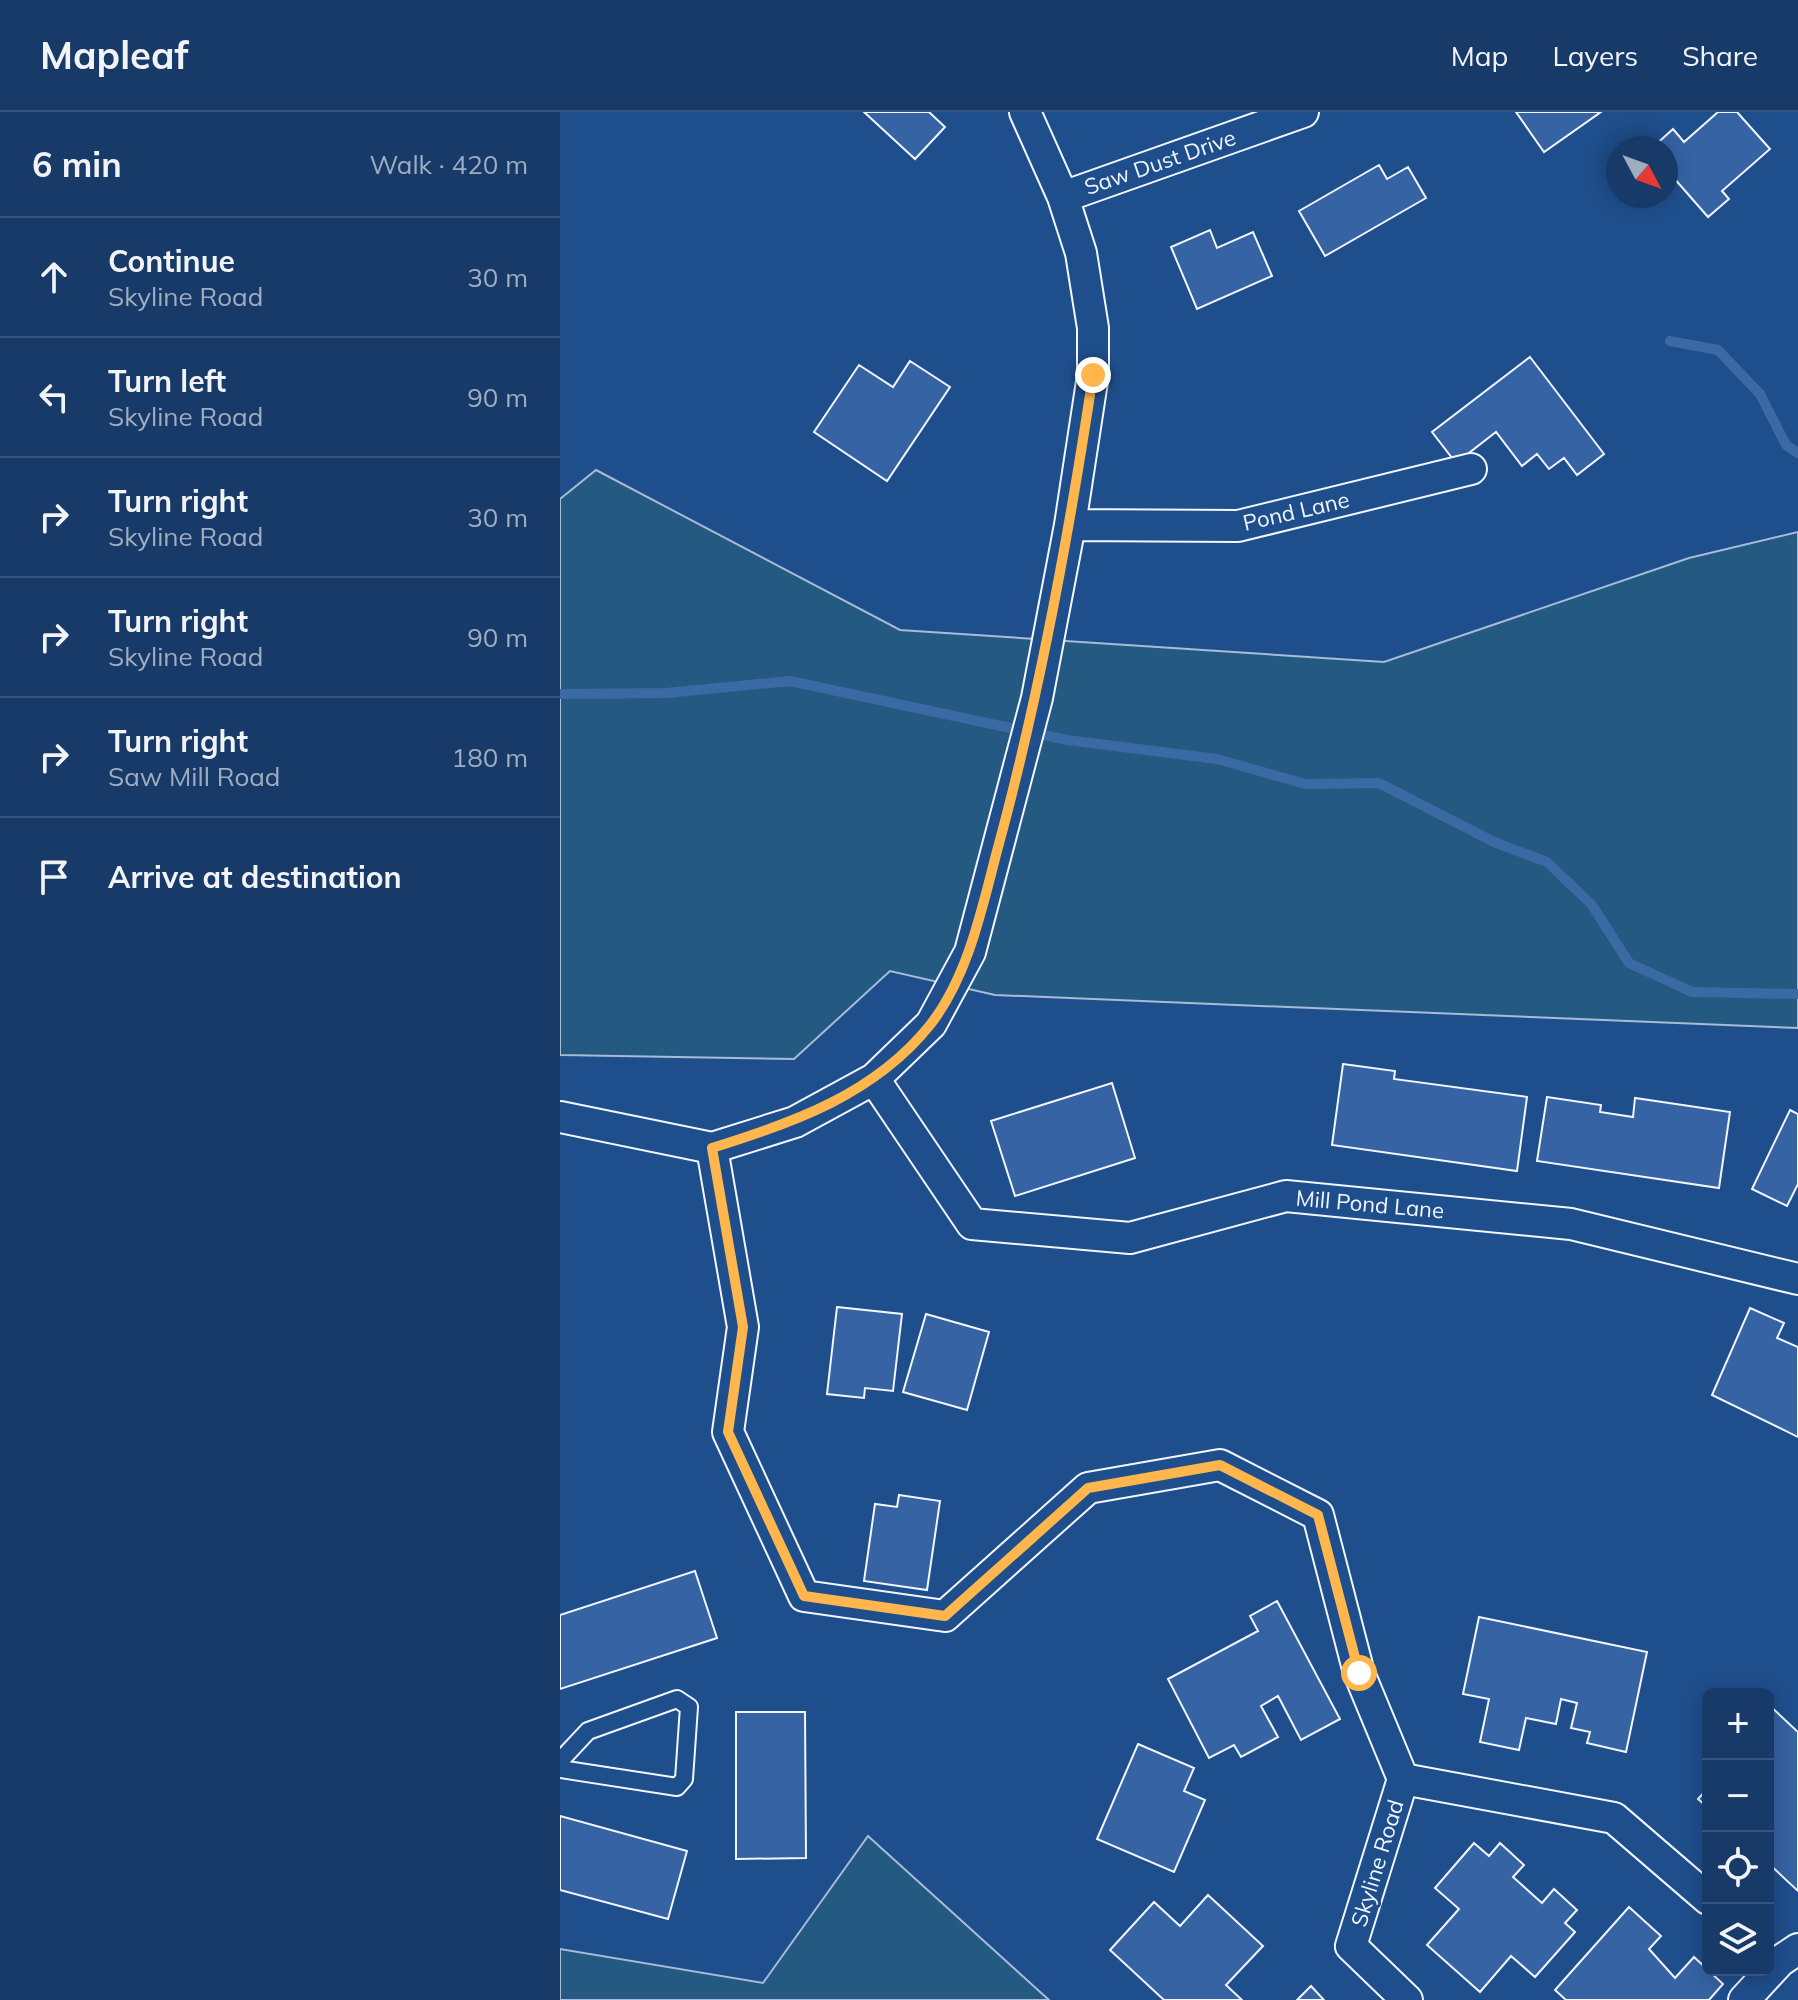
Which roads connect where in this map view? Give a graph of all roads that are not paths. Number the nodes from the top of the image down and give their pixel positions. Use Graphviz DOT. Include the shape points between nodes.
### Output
graph roads {
  1 [pos="1025,112"];
  2 [pos="1303,112"];
  3 [pos="1063,197"];
  4 [pos="1471,469"];
  5 [pos="1070,525"];
  6 [pos="874,1079"];
  7 [pos="560,1117"];
  8 [pos="712,1148"];
  9 [pos="1798,1279"];
  10 [pos="560,1761"];
  11 [pos="560,1769"];
  12 [pos="1403,1779"];
  13 [pos="1702,1894"];
  14 [pos="1782,1953"];
  15 [pos="1407,2000"];
  16 [pos="1744,2000"];
  1 -- 3 [label="street"];
  2 -- 3 [label="street, Saw Dust Drive"];
  3 -- 5 [label="street" via="1088,286 1094,350"];
  4 -- 5 [label="street, Pond Lane" via="1238,526"];
  5 -- 6 [label="street" via="1037,698 970,952 931,1024"];
  6 -- 8 [label="street" via="795,1122"];
  6 -- 9 [label="street, Mill Pond Lane" via="972,1224 1130,1238 1286,1196 1571,1224"];
  7 -- 8 [label="street"];
  8 -- 12 [label="street, Skyline Road" via="743,1327 728,1432 804,1596 945,1616 1088,1488 1220,1465 1318,1515 1359,1673"];
  10 -- 11 [label="lane" via="588,1731 677,1699 689,1707 684,1779 677,1787"];
  12 -- 13 [label="street" via="1614,1818"];
  12 -- 15 [label="street, Skyline Road" via="1351,1946"];
  14 -- 16 [label="street"];
}
